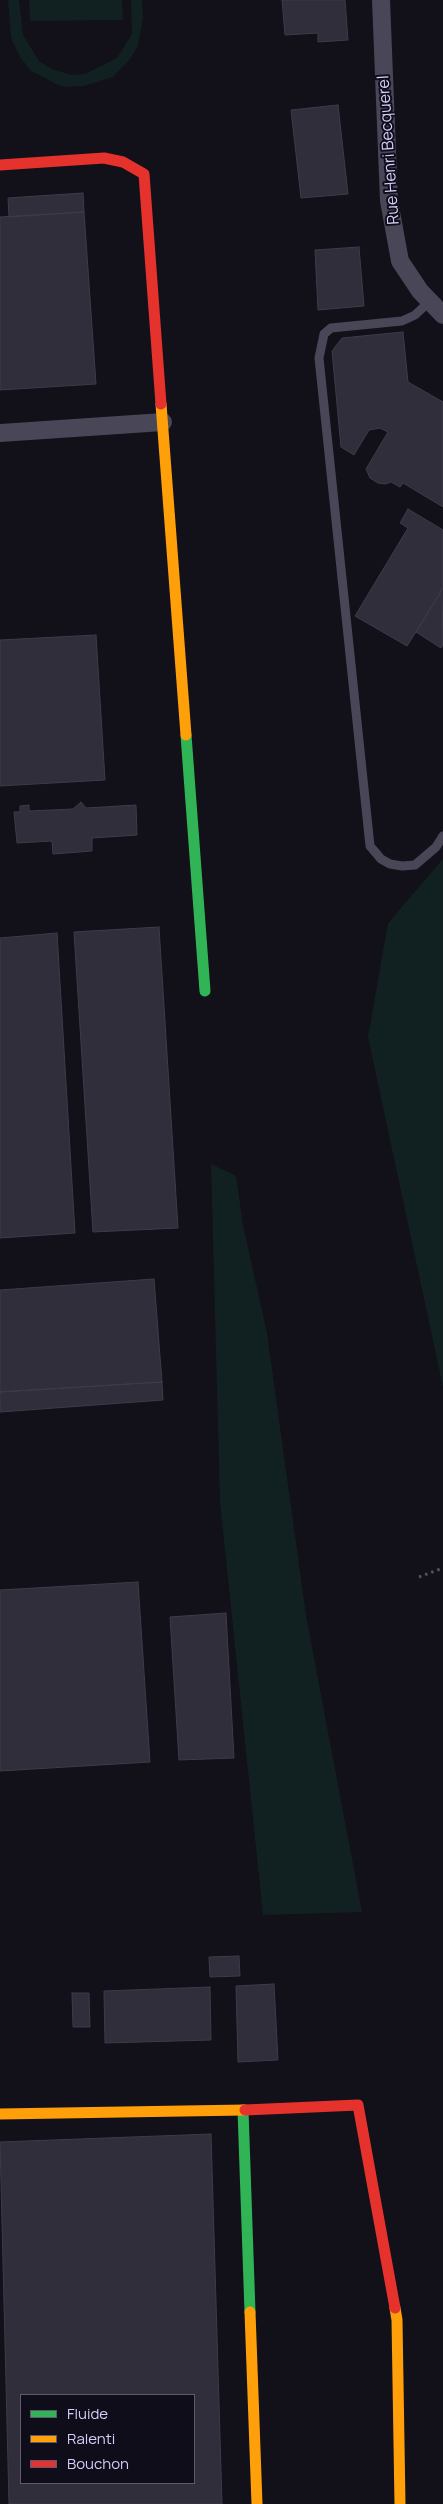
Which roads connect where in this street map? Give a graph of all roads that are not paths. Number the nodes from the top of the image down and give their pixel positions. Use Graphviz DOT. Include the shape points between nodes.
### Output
graph roads {
  1 [pos="381,0"];
  2 [pos="0,164"];
  3 [pos="430,301"];
  4 [pos="443,315"];
  5 [pos="163,422"];
  6 [pos="0,433"];
  7 [pos="443,836"];
  8 [pos="205,991"];
  9 [pos="243,2110"];
  10 [pos="0,2114"];
  11 [pos="257,2504"];
  12 [pos="400,2504"];
  1 -- 3 [label="street, Rue Henri Becquerel" via="389,201 400,260"];
  2 -- 5 [label="street" via="104,158 123,162 144,174"];
  3 -- 4 [label="street, Rue Henri Becquerel"];
  3 -- 7 [label="lane" via="415,315 402,321 331,328 324,334 319,358 370,846 381,859 402,866 415,864 436,848"];
  5 -- 6 [label="street"];
  5 -- 8 [label="street"];
  9 -- 10 [label="street"];
  9 -- 11 [label="street"];
  9 -- 12 [label="street" via="358,2106 397,2320"];
}
